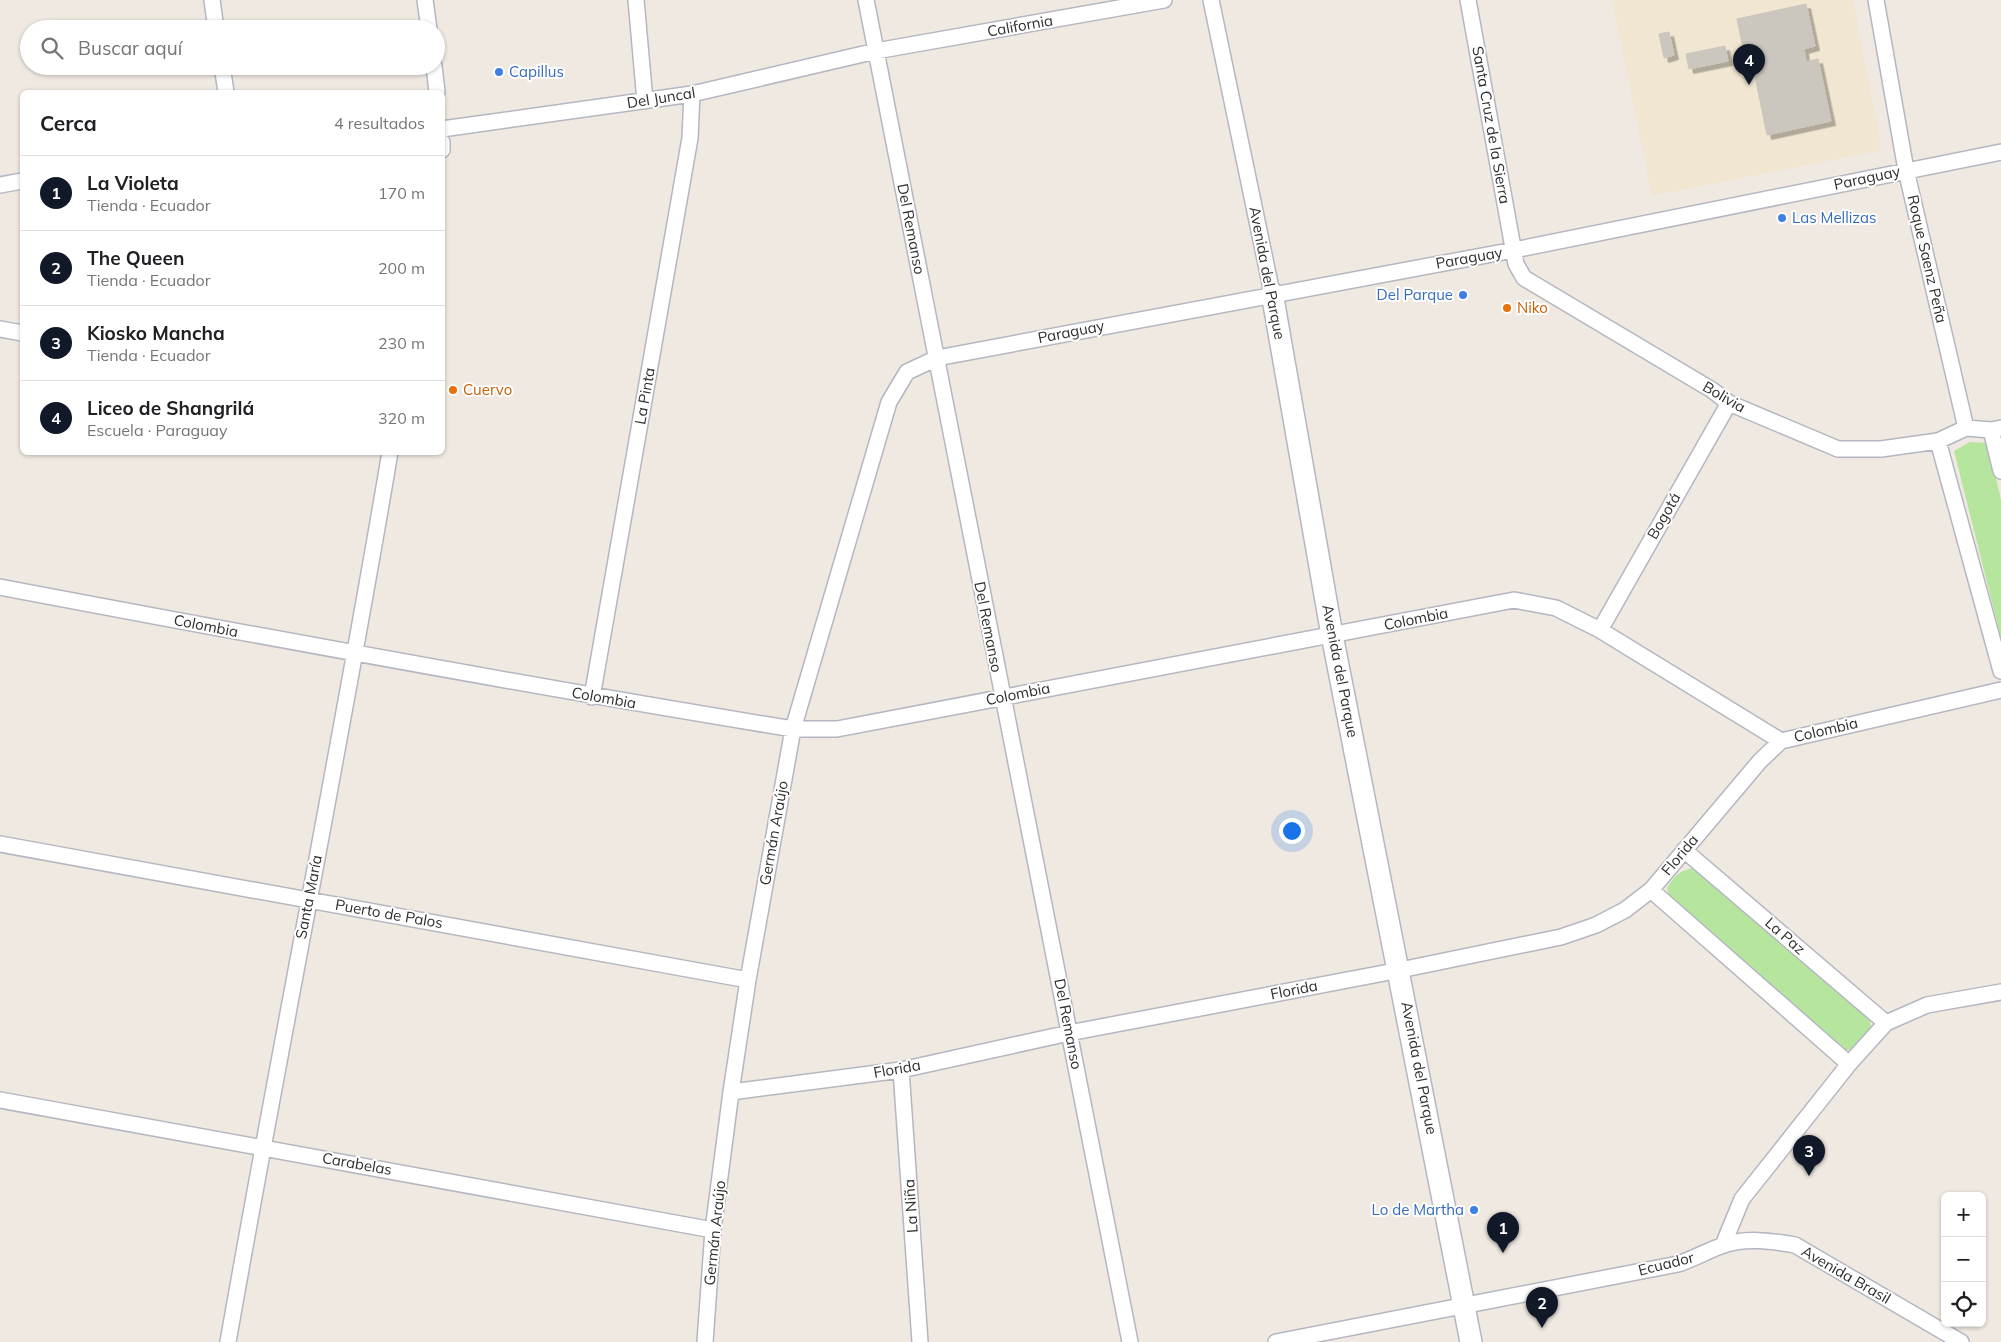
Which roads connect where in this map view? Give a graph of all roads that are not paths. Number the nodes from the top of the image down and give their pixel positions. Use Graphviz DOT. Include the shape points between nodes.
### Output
graph roads {
  1 [pos="212,0"];
  2 [pos="425,0"];
  3 [pos="636,0"];
  4 [pos="866,0"];
  5 [pos="1164,0"];
  6 [pos="1211,0"];
  7 [pos="1468,0"];
  8 [pos="1876,0"];
  9 [pos="215,20"];
  10 [pos="428,20"];
  11 [pos="876,51"];
  12 [pos="223,75"];
  13 [pos="435,75"];
  14 [pos="226,90"];
  15 [pos="437,90"];
  16 [pos="692,94"];
  17 [pos="646,101"];
  18 [pos="445,130"];
  19 [pos="2001,152"];
  20 [pos="1906,170"];
  21 [pos="20,182"];
  22 [pos="0,185"];
  23 [pos="1514,250"];
  24 [pos="1272,293"];
  25 [pos="0,329"];
  26 [pos="20,333"];
  27 [pos="937,358"];
  28 [pos="1729,403"];
  29 [pos="1966,428"];
  30 [pos="1996,429"];
  31 [pos="1938,441"];
  32 [pos="389,455"];
  33 [pos="2001,471"];
  34 [pos="0,587"];
  35 [pos="1600,630"];
  36 [pos="1332,635"];
  37 [pos="356,655"];
  38 [pos="2001,670"];
  39 [pos="2001,690"];
  40 [pos="1002,696"];
  41 [pos="592,697"];
  42 [pos="793,729"];
  43 [pos="1781,741"];
  44 [pos="0,844"];
  45 [pos="1684,850"];
  46 [pos="1651,890"];
  47 [pos="308,900"];
  48 [pos="1400,970"];
  49 [pos="748,980"];
  50 [pos="2001,992"];
  51 [pos="1886,1023"];
  52 [pos="1069,1033"];
  53 [pos="1849,1064"];
  54 [pos="902,1070"];
  55 [pos="731,1092"];
  56 [pos="0,1100"];
  57 [pos="262,1147"];
  58 [pos="713,1230"];
  59 [pos="1723,1245"];
  60 [pos="1464,1305"];
  61 [pos="228,1342"];
  62 [pos="705,1342"];
  63 [pos="920,1342"];
  64 [pos="1130,1342"];
  65 [pos="1276,1342"];
  66 [pos="1471,1342"];
  67 [pos="1960,1342"];
  1 -- 9 [label="street"];
  2 -- 10 [label="street"];
  3 -- 17 [label="street"];
  4 -- 11 [label="street, Del Remanso"];
  5 -- 11 [label="street, California"];
  6 -- 24 [label="street, Avenida del Parque"];
  7 -- 23 [label="street, Santa Cruz de la Sierra"];
  8 -- 20 [label="street, Roque Saenz Peña"];
  11 -- 16 [label="street, Del Juncal"];
  11 -- 27 [label="street, Del Remanso"];
  12 -- 14 [label="street"];
  13 -- 15 [label="street"];
  16 -- 17 [label="street, Del Juncal"];
  16 -- 41 [label="street, La Pinta" via="690,138"];
  17 -- 18 [label="street, Del Juncal"];
  19 -- 20 [label="street, Paraguay"];
  20 -- 23 [label="street, Paraguay"];
  20 -- 29 [label="street, Roque Saenz Peña"];
  21 -- 22 [label="street"];
  23 -- 24 [label="street, Paraguay"];
  23 -- 28 [label="street, Bolivia" via="1516,264 1524,278"];
  24 -- 27 [label="street, Paraguay"];
  24 -- 36 [label="street, Avenida del Parque"];
  25 -- 26 [label="street"];
  27 -- 40 [label="street, Del Remanso"];
  27 -- 42 [label="street, Germán Araújo" via="907,372 889,402"];
  28 -- 31 [label="street, Bolivia" via="1838,449 1881,449"];
  28 -- 35 [label="street, Bogotá"];
  29 -- 30 [label="street, Bolivia"];
  29 -- 31 [label="street, Bolivia"];
  30 -- 33 [label="street"];
  31 -- 38 [label="street"];
  32 -- 37 [label="street, Santa María"];
  34 -- 37 [label="street, Colombia"];
  35 -- 36 [label="street, Colombia" via="1556,608 1514,600"];
  35 -- 43 [label="street, Colombia"];
  36 -- 40 [label="street, Colombia"];
  36 -- 48 [label="street, Avenida del Parque"];
  37 -- 41 [label="street, Colombia"];
  37 -- 47 [label="street, Santa María"];
  39 -- 43 [label="street, Colombia"];
  40 -- 42 [label="street, Colombia" via="837,729"];
  40 -- 52 [label="street, Del Remanso"];
  41 -- 42 [label="street, Colombia"];
  42 -- 49 [label="street, Germán Araújo"];
  43 -- 45 [label="street, Florida" via="1760,760"];
  44 -- 47 [label="street, Puerto de Palos"];
  45 -- 46 [label="street, Florida"];
  45 -- 51 [label="street, La Paz"];
  46 -- 48 [label="street, Florida" via="1625,910 1596,925 1561,937"];
  46 -- 53 [label="street"];
  47 -- 49 [label="street, Puerto de Palos"];
  47 -- 57 [label="street, Santa María"];
  48 -- 52 [label="street, Florida"];
  48 -- 60 [label="street, Avenida del Parque"];
  49 -- 55 [label="street, Germán Araújo"];
  50 -- 51 [label="street" via="1927,1005"];
  51 -- 53 [label="street"];
  52 -- 54 [label="street, Florida"];
  52 -- 64 [label="street, Del Remanso"];
  53 -- 59 [label="street" via="1742,1199"];
  54 -- 55 [label="street, Florida"];
  54 -- 63 [label="street, La Niña"];
  55 -- 58 [label="street, Germán Araújo"];
  56 -- 57 [label="street, Carabelas"];
  57 -- 58 [label="street, Carabelas"];
  57 -- 61 [label="street, Santa María"];
  58 -- 62 [label="street, Germán Araújo"];
  59 -- 60 [label="street, Ecuador" via="1678,1264"];
  59 -- 67 [label="street, Avenida Brasil" via="1758,1241 1795,1245"];
  60 -- 65 [label="street, Ecuador"];
  60 -- 66 [label="street, Avenida del Parque"];
}
